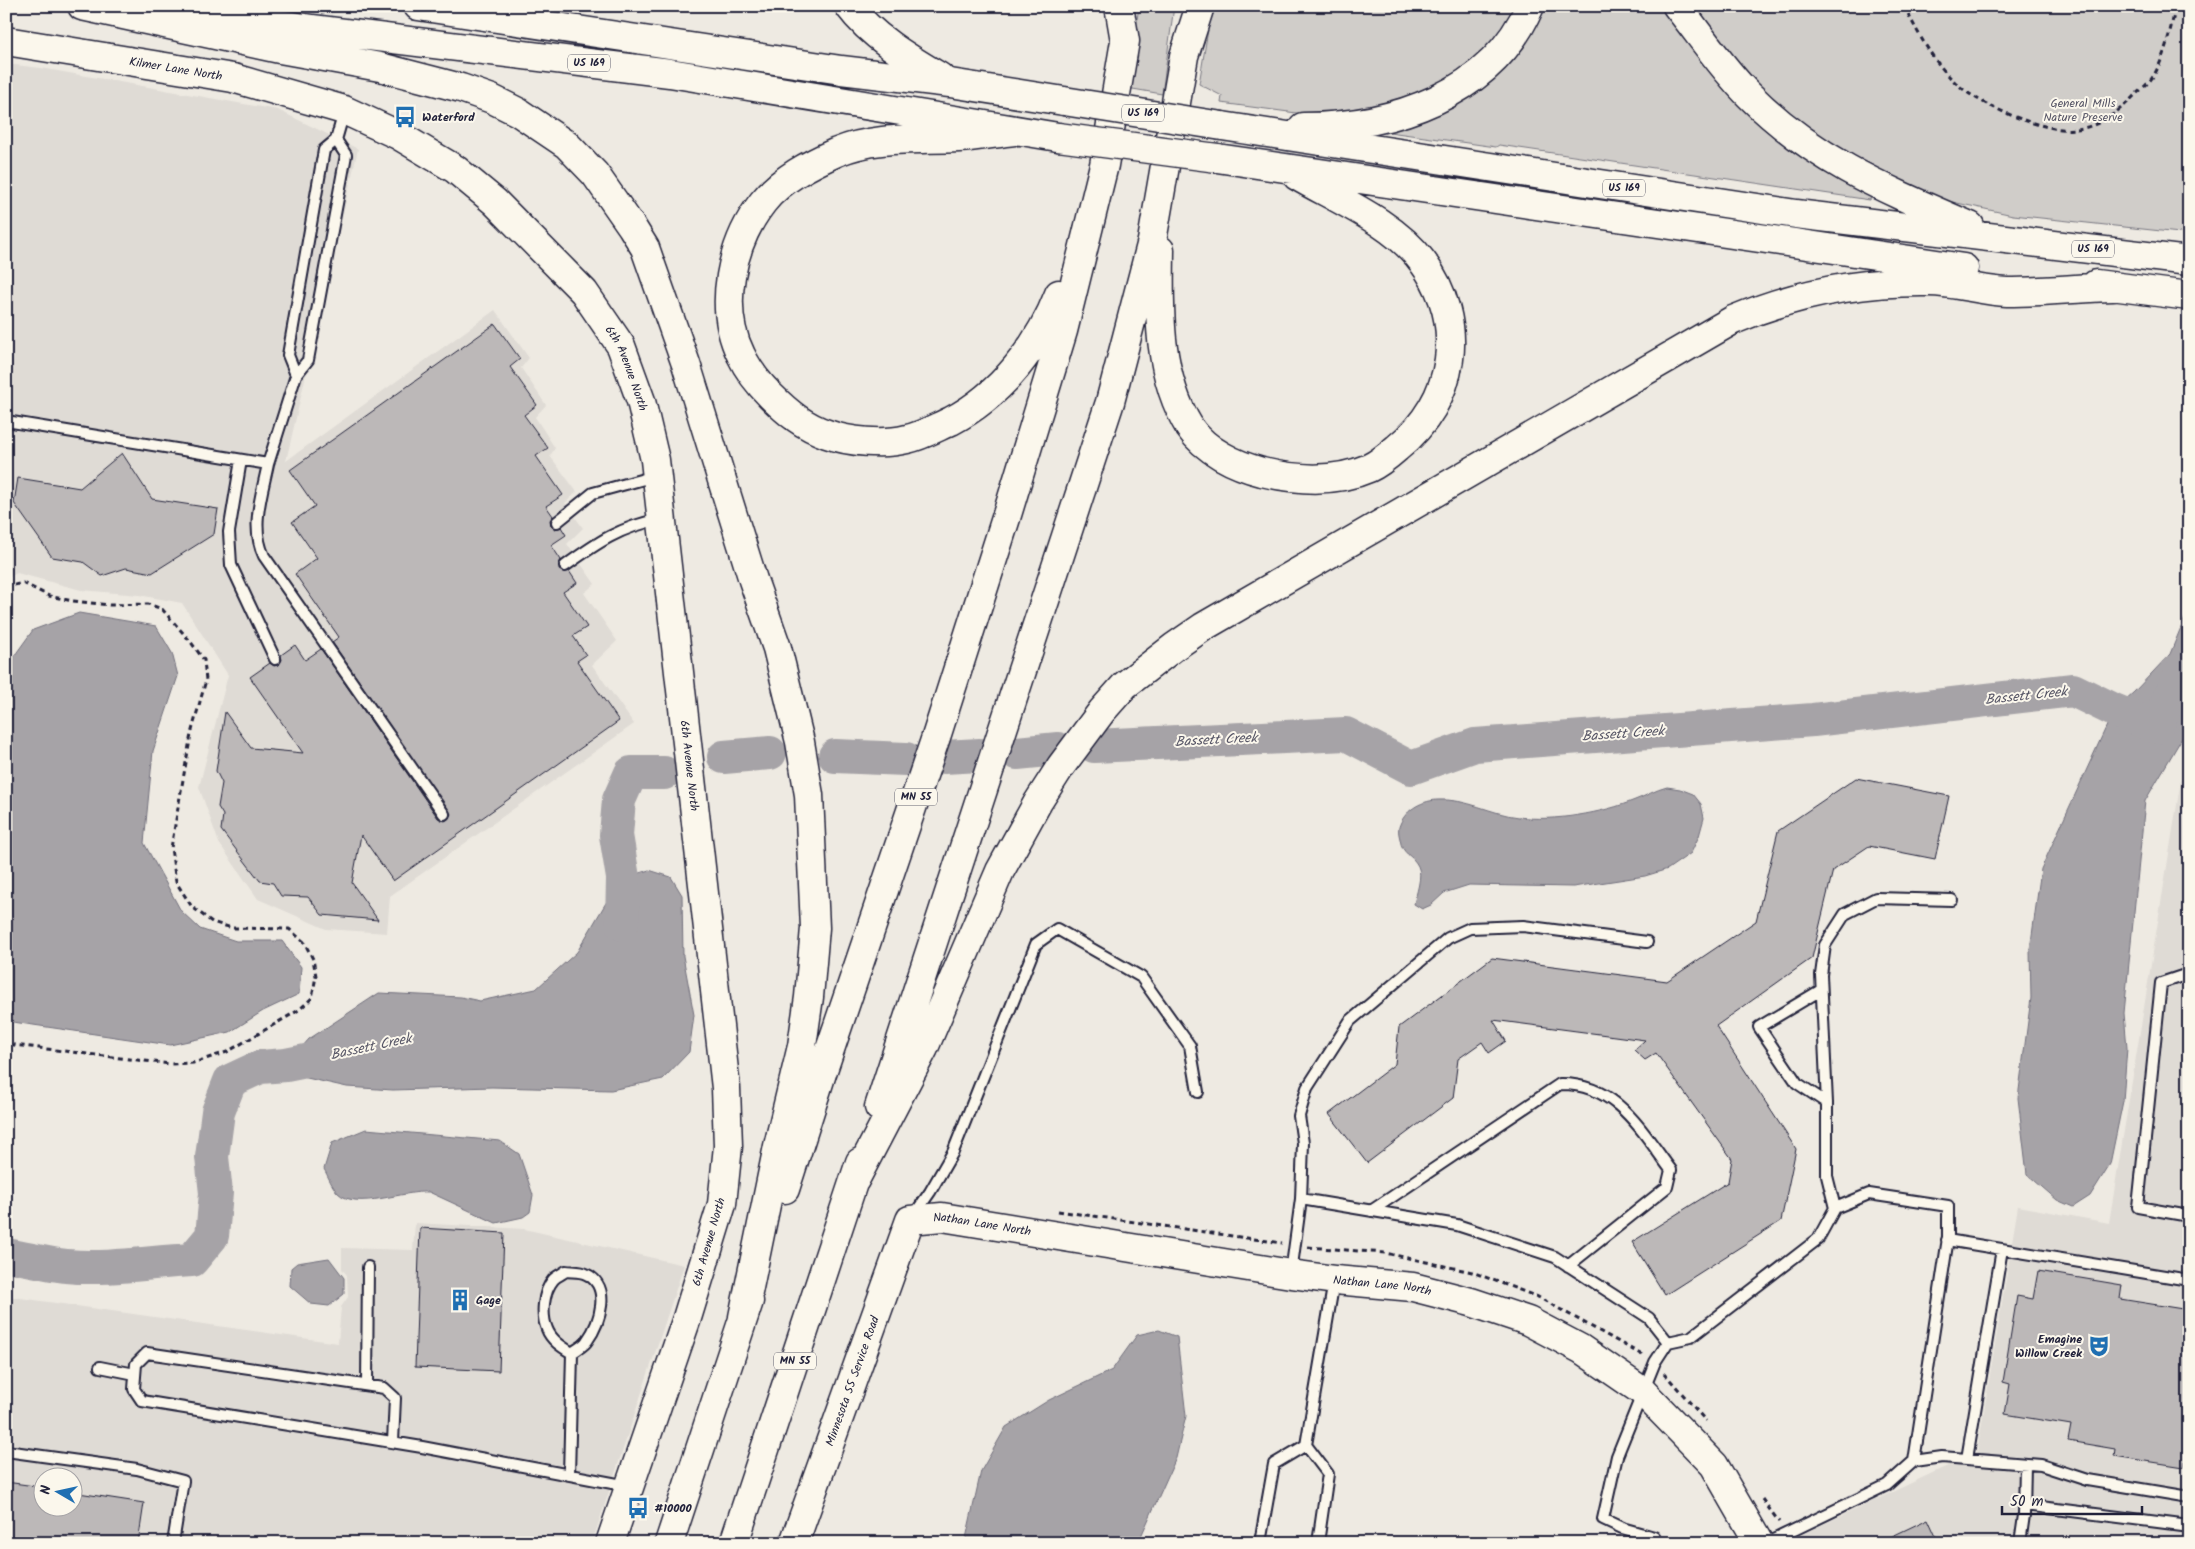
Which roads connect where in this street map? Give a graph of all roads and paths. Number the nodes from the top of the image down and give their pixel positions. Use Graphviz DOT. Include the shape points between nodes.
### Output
graph roads {
  1 [pos="82,6"];
  2 [pos="162,6"];
  3 [pos="418,6"];
  4 [pos="849,6"];
  5 [pos="1119,6"];
  6 [pos="1128,6"];
  7 [pos="1189,6"];
  8 [pos="1200,6"];
  9 [pos="1530,6"];
  10 [pos="1677,6"];
  11 [pos="1904,6"];
  12 [pos="2176,6"];
  13 [pos="6,41"];
  14 [pos="1125,41"];
  15 [pos="1184,56"];
  16 [pos="950,83"];
  17 [pos="344,110"];
  18 [pos="1251,130"];
  19 [pos="1014,131"];
  20 [pos="336,140"];
  21 [pos="1283,168"];
  22 [pos="1164,176"];
  23 [pos="1094,209"];
  24 [pos="1997,237"];
  25 [pos="2189,262"];
  26 [pos="2113,287"];
  27 [pos="2189,296"];
  28 [pos="296,375"];
  29 [pos="6,421"];
  30 [pos="242,460"];
  31 [pos="268,464"];
  32 [pos="656,476"];
  33 [pos="661,519"];
  34 [pos="557,522"];
  35 [pos="565,566"];
  36 [pos="6,589"];
  37 [pos="275,659"];
  38 [pos="444,814"];
  39 [pos="1952,900"];
  40 [pos="1646,942"];
  41 [pos="2189,977"];
  42 [pos="1821,990"];
  43 [pos="6,1044"];
  44 [pos="1198,1092"];
  45 [pos="1827,1103"];
  46 [pos="855,1180"];
  47 [pos="1301,1199"];
  48 [pos="1835,1208"];
  49 [pos="1051,1210"];
  50 [pos="1371,1211"];
  51 [pos="2189,1216"];
  52 [pos="910,1220"];
  53 [pos="1948,1240"];
  54 [pos="1295,1245"];
  55 [pos="2002,1249"];
  56 [pos="1568,1266"];
  57 [pos="368,1267"];
  58 [pos="1291,1274"];
  59 [pos="1335,1280"];
  60 [pos="2189,1280"];
  61 [pos="743,1317"];
  62 [pos="1668,1342"];
  63 [pos="572,1353"];
  64 [pos="1655,1362"];
  65 [pos="100,1367"];
  66 [pos="135,1374"];
  67 [pos="366,1385"];
  68 [pos="1642,1391"];
  69 [pos="1708,1424"];
  70 [pos="393,1442"];
  71 [pos="1306,1445"];
  72 [pos="6,1451"];
  73 [pos="1967,1459"];
  74 [pos="1914,1461"];
  75 [pos="2025,1464"];
  76 [pos="569,1475"];
  77 [pos="629,1486"];
  78 [pos="1759,1494"];
  79 [pos="2189,1497"];
  80 [pos="2024,1505"];
  81 [pos="2189,1526"];
  82 [pos="1787,1534"];
  83 [pos="173,1543"];
  84 [pos="610,1543"];
  85 [pos="669,1543"];
  86 [pos="734,1543"];
  87 [pos="794,1543"];
  88 [pos="1260,1543"];
  89 [pos="1318,1543"];
  90 [pos="1657,1543"];
  91 [pos="1759,1543"];
  92 [pos="1767,1543"];
  93 [pos="2020,1543"];
  1 -- 61 [label="main road" via="380,67 492,98 567,145 595,174 644,248 686,364 777,648 809,795 814,928 809,997 802,1046"];
  2 -- 19 [label="main road, US 169" via="312,29 670,73"];
  3 -- 16 [label="main road, US 169" via="841,70"];
  4 -- 16 [label="main road" via="897,51"];
  5 -- 14 [label="main road"];
  6 -- 14 [label="main road, MN 55"];
  7 -- 15 [label="main road, MN 55"];
  8 -- 15 [label="main road"];
  9 -- 18 [label="main road" via="1501,55 1471,80 1434,101 1356,124"];
  10 -- 24 [label="main road" via="1750,96 1816,151 1883,188"];
  11 -- 12 [label="path" via="1926,48 1958,85 1993,108 2043,127 2078,130 2094,126 2120,111 2152,78 2167,42"];
  13 -- 17 [label="main road, Kilmer Lane North" via="233,78"];
  14 -- 23 [label="main road, MN 55"];
  15 -- 22 [label="main road, MN 55"];
  16 -- 18 [label="main road, US 169, bridge"];
  17 -- 20 [label="lane"];
  17 -- 32 [label="main road, 6th Avenue North" via="398,134 455,169 495,202 584,292 621,346 641,401"];
  18 -- 24 [label="main road, US 169" via="1796,214"];
  19 -- 21 [label="main road, US 169, bridge"];
  19 -- 23 [label="main road" via="961,138 872,141 836,153 801,171 785,180 763,201 738,247 729,292 730,323 740,355 780,406 811,428 855,441 907,439 967,412 1005,382 1031,347 1055,305"];
  20 -- 28 [label="lane" via="324,150 288,355"];
  20 -- 28 [label="lane" via="346,155 308,360"];
  21 -- 22 [label="main road" via="1375,221 1411,248 1423,262 1441,298 1451,337 1449,358 1436,404 1410,438 1369,468 1309,480 1270,474 1228,459 1202,442 1186,420 1166,369 1162,345 1160,274"];
  21 -- 26 [label="main road, US 169"];
  22 -- 46 [label="main road, MN 55" via="1152,241 1110,402"];
  23 -- 61 [label="main road, MN 55" via="1063,331 1006,518"];
  24 -- 25 [label="main road, US 169"];
  26 -- 27 [label="main road, US 169"];
  26 -- 46 [label="main road" via="2006,292 1929,282 1892,284 1832,290 1756,310 1733,320 1459,477 1174,647 1125,685 1102,710 1038,802 1000,871 924,1048"];
  28 -- 31 [label="lane"];
  29 -- 30 [label="lane"];
  30 -- 31 [label="lane"];
  30 -- 37 [label="lane" via="229,532 231,565"];
  31 -- 38 [label="lane" via="257,524 258,544 264,556"];
  32 -- 33 [label="main road, 6th Avenue North"];
  32 -- 34 [label="lane" via="593,493"];
  33 -- 35 [label="lane" via="636,524 599,541"];
  33 -- 77 [label="main road, 6th Avenue North" via="726,1088 728,1146 722,1204"];
  36 -- 43 [label="path" via="22,583 49,596 73,601 109,606 148,604 162,609 190,641 204,660 206,680 191,734 171,848 176,882 192,908 212,922 232,928 289,929 304,942 316,976 312,998 299,1010 227,1052 192,1062 170,1064"];
  39 -- 42 [label="lane" via="1876,898 1845,914 1825,945"];
  40 -- 47 [label="lane" via="1523,926 1470,928 1448,938 1350,1021 1307,1088 1298,1116 1303,1143"];
  41 -- 51 [label="lane" via="2162,983 2138,1207"];
  42 -- 45 [label="lane"];
  42 -- 45 [label="lane" via="1759,1027 1797,1083"];
  44 -- 52 [label="lane" via="1190,1046 1141,978 1057,929 1036,944 953,1152"];
  45 -- 48 [label="lane" via="1827,1176"];
  46 -- 86 [label="main road, MN 55"];
  47 -- 50 [label="lane"];
  47 -- 54 [label="lane"];
  48 -- 53 [label="lane" via="1869,1194 1948,1206"];
  48 -- 62 [label="lane" via="1818,1239 1691,1337"];
  49 -- 54 [label="path"];
  50 -- 56 [label="lane" via="1457,1225 1555,1258"];
  50 -- 56 [label="lane" via="1552,1088 1560,1084 1578,1084 1606,1095 1629,1114 1671,1170 1667,1187"];
  52 -- 58 [label="main road, Nathan Lane North" via="942,1217"];
  52 -- 87 [label="main road, Minnesota 55 Service Road"];
  53 -- 55 [label="lane"];
  53 -- 74 [label="lane"];
  54 -- 58 [label="lane"];
  54 -- 64 [label="path" via="1385,1253 1472,1272 1538,1296"];
  55 -- 60 [label="lane"];
  55 -- 73 [label="lane"];
  56 -- 62 [label="lane" via="1649,1318"];
  57 -- 67 [label="lane"];
  58 -- 59 [label="main road, Nathan Lane North"];
  59 -- 68 [label="main road, Nathan Lane North" via="1413,1287 1528,1321 1582,1349"];
  59 -- 71 [label="lane"];
  61 -- 85 [label="main road, MN 55"];
  62 -- 64 [label="lane"];
  63 -- 63 [label="lane" via="558,1345 547,1330 544,1310 545,1297 553,1279 566,1271 586,1274 598,1286 602,1306 595,1329 586,1343"];
  63 -- 76 [label="lane"];
  64 -- 68 [label="lane"];
  64 -- 69 [label="path"];
  65 -- 66 [label="lane"];
  66 -- 67 [label="lane" via="136,1364 147,1353"];
  66 -- 70 [label="lane" via="134,1389 142,1401"];
  67 -- 70 [label="lane" via="384,1388 394,1398"];
  68 -- 90 [label="lane" via="1617,1456 1604,1519 1654,1537"];
  68 -- 91 [label="main road, Nathan Lane North" via="1714,1465"];
  70 -- 76 [label="lane"];
  71 -- 88 [label="lane" via="1274,1464"];
  71 -- 89 [label="lane" via="1328,1474"];
  72 -- 83 [label="lane" via="137,1469 183,1481"];
  73 -- 74 [label="lane" via="1942,1457"];
  73 -- 75 [label="lane"];
  74 -- 82 [label="lane" via="1888,1485"];
  75 -- 79 [label="lane" via="2041,1465 2087,1480"];
  75 -- 80 [label="lane"];
  76 -- 77 [label="lane"];
  77 -- 84 [label="main road, 6th Avenue North"];
  78 -- 82 [label="path"];
  80 -- 81 [label="lane"];
  80 -- 93 [label="lane"];
  82 -- 92 [label="lane"];
}
